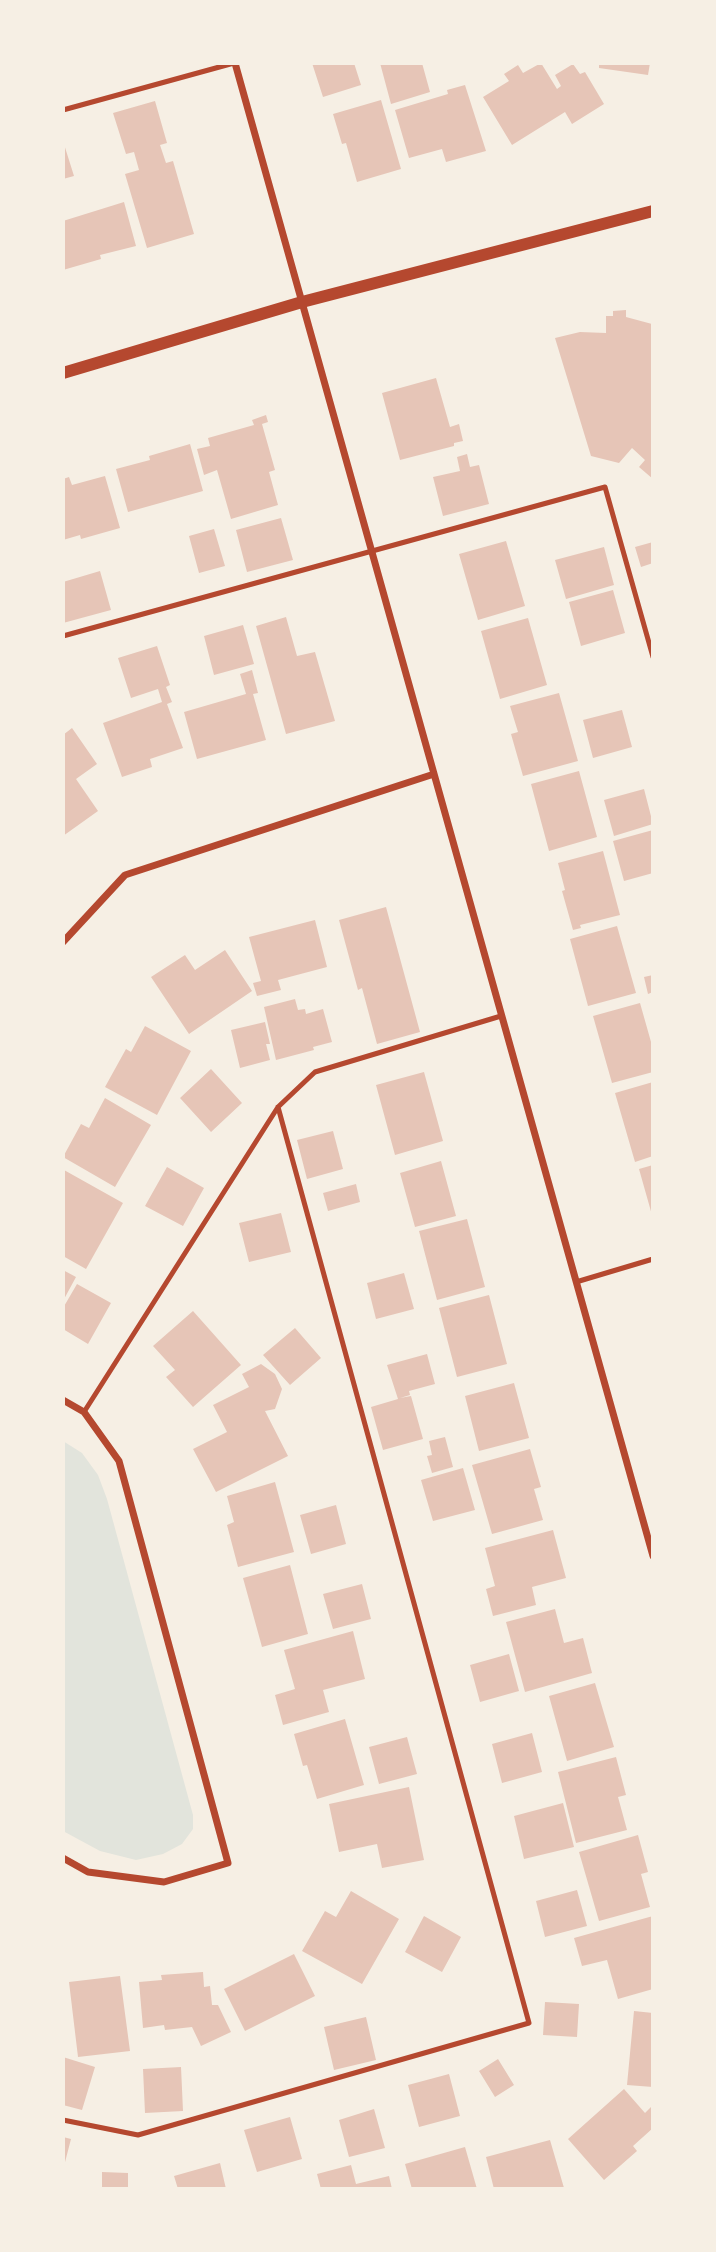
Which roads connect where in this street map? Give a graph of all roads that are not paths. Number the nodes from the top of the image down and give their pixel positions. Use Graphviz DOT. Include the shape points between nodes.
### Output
graph roads {
  1 [pos="234,63"];
  2 [pos="63,110"];
  3 [pos="653,211"];
  4 [pos="302,302"];
  5 [pos="63,373"];
  6 [pos="370,550"];
  7 [pos="63,636"];
  8 [pos="653,657"];
  9 [pos="434,774"];
  10 [pos="63,942"];
  11 [pos="502,1016"];
  12 [pos="278,1107"];
  13 [pos="653,1259"];
  14 [pos="576,1282"];
  15 [pos="63,1400"];
  16 [pos="84,1412"];
  17 [pos="653,1556"];
  18 [pos="63,1858"];
  19 [pos="63,2120"];
  1 -- 2 [label="lane"];
  1 -- 4 [label="street"];
  3 -- 4 [label="street"];
  4 -- 5 [label="street"];
  4 -- 6 [label="street"];
  6 -- 7 [label="lane"];
  6 -- 8 [label="lane" via="605,487"];
  6 -- 9 [label="street"];
  9 -- 10 [label="street" via="125,875"];
  9 -- 11 [label="street"];
  11 -- 12 [label="lane" via="315,1072"];
  11 -- 14 [label="street"];
  12 -- 16 [label="lane"];
  12 -- 19 [label="lane" via="529,2023 138,2135"];
  13 -- 14 [label="lane"];
  14 -- 17 [label="street"];
  15 -- 16 [label="street"];
  16 -- 18 [label="street" via="118,1461 228,1863 164,1882 88,1872"];
}
